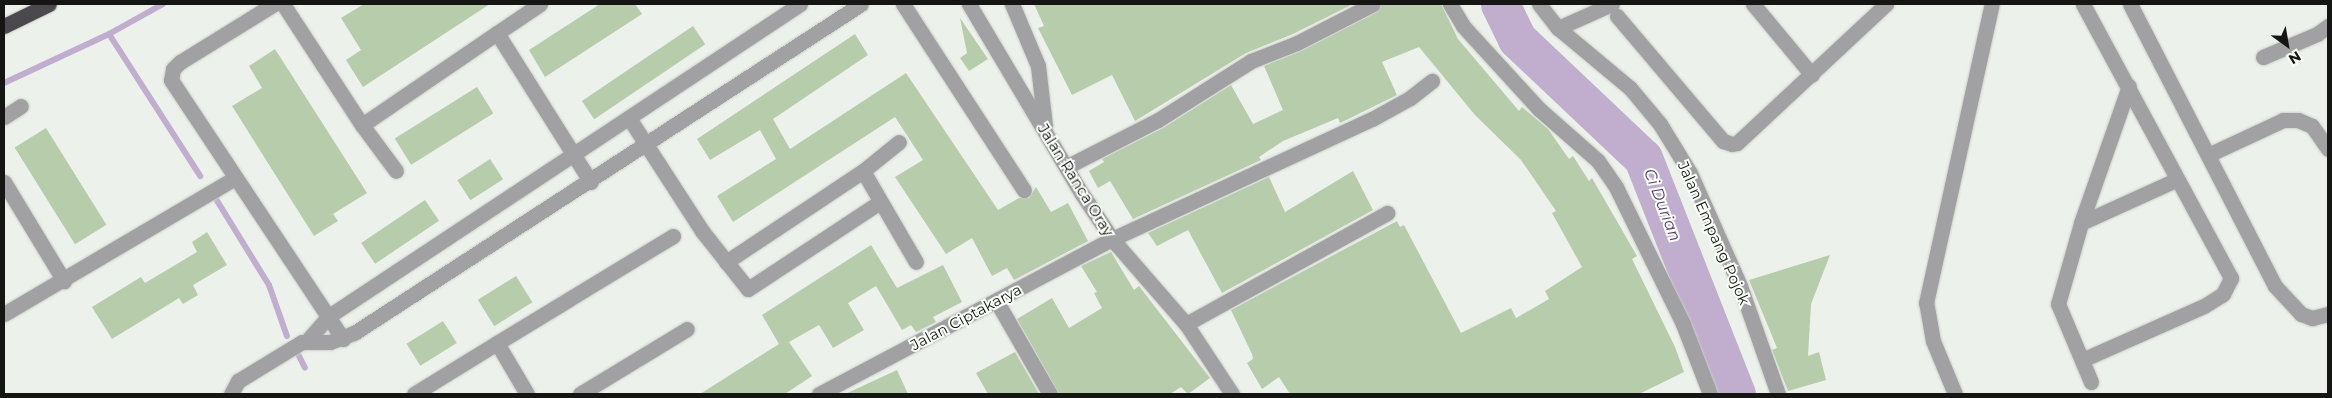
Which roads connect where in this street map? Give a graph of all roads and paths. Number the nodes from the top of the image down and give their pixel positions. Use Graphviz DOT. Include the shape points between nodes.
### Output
graph roads {
  1 [pos="49,4"];
  2 [pos="274,4"];
  3 [pos="283,4"];
  4 [pos="540,4"];
  5 [pos="800,4"];
  6 [pos="861,4"];
  7 [pos="903,4"];
  8 [pos="969,4"];
  9 [pos="1012,4"];
  10 [pos="1373,4"];
  11 [pos="1450,4"];
  12 [pos="1539,4"];
  13 [pos="1752,4"];
  14 [pos="1886,4"];
  15 [pos="1992,4"];
  16 [pos="2084,4"];
  17 [pos="2130,4"];
  18 [pos="1615,10"];
  19 [pos="4,26"];
  20 [pos="2328,26"];
  21 [pos="1558,28"];
  22 [pos="497,33"];
  23 [pos="2263,57"];
  24 [pos="1812,75"];
  25 [pos="1432,81"];
  26 [pos="2128,86"];
  27 [pos="21,106"];
  28 [pos="4,117"];
  29 [pos="629,118"];
  30 [pos="362,125"];
  31 [pos="1046,132"];
  32 [pos="898,142"];
  33 [pos="646,145"];
  34 [pos="2328,149"];
  35 [pos="572,152"];
  36 [pos="2208,155"];
  37 [pos="1066,167"];
  38 [pos="396,171"];
  39 [pos="863,171"];
  40 [pos="235,178"];
  41 [pos="2176,180"];
  42 [pos="4,182"];
  43 [pos="591,182"];
  44 [pos="1024,190"];
  45 [pos="880,202"];
  46 [pos="1387,213"];
  47 [pos="2081,223"];
  48 [pos="673,236"];
  49 [pos="1112,239"];
  50 [pos="726,262"];
  51 [pos="916,262"];
  52 [pos="64,281"];
  53 [pos="996,302"];
  54 [pos="4,314"];
  55 [pos="2328,314"];
  56 [pos="329,316"];
  57 [pos="1186,324"];
  58 [pos="687,330"];
  59 [pos="343,339"];
  60 [pos="307,341"];
  61 [pos="497,343"];
  62 [pos="2082,360"];
  63 [pos="2091,382"];
  64 [pos="840,389"];
  65 [pos="231,394"];
  66 [pos="414,394"];
  67 [pos="528,394"];
  68 [pos="580,394"];
  69 [pos="820,394"];
  70 [pos="1050,394"];
  71 [pos="1232,394"];
  72 [pos="1710,394"];
  73 [pos="1778,394"];
  74 [pos="1955,394"];
  1 -- 19 [label="highway"];
  2 -- 40 [label="street" via="180,62 171,75"];
  3 -- 30 [label="street"];
  4 -- 22 [label="street"];
  5 -- 29 [label="street"];
  6 -- 33 [label="street"];
  7 -- 44 [label="street"];
  8 -- 31 [label="street, Jalan Ranca Oray"];
  9 -- 31 [label="street" via="1038,66"];
  10 -- 37 [label="street" via="1297,44 1251,60 1158,120"];
  11 -- 72 [label="street" via="1463,26 1482,47 1539,108 1598,161 1616,187 1683,324"];
  12 -- 21 [label="street, Jalan Empang Pojok"];
  13 -- 24 [label="street"];
  14 -- 24 [label="street"];
  15 -- 74 [label="street" via="1926,302 1933,341"];
  16 -- 26 [label="street"];
  17 -- 36 [label="street"];
  18 -- 21 [label="street"];
  18 -- 24 [label="street" via="1727,144 1737,143"];
  20 -- 23 [label="street"];
  21 -- 73 [label="street, Jalan Empang Pojok" via="1630,88 1660,124 1685,165 1740,286"];
  22 -- 30 [label="street"];
  22 -- 35 [label="street"];
  25 -- 49 [label="street, Jalan Ciptakarya" via="1410,98 1372,119"];
  26 -- 41 [label="street"];
  26 -- 47 [label="street"];
  27 -- 28 [label="street"];
  29 -- 33 [label="street"];
  29 -- 35 [label="street"];
  30 -- 38 [label="street"];
  31 -- 37 [label="street, Jalan Ranca Oray"];
  32 -- 39 [label="street"];
  33 -- 43 [label="street"];
  33 -- 50 [label="street"];
  34 -- 36 [label="street" via="2312,126 2298,120 2283,120"];
  35 -- 43 [label="street"];
  35 -- 56 [label="street"];
  36 -- 55 [label="street" via="2275,286 2301,314 2312,318"];
  37 -- 49 [label="street, Jalan Ranca Oray"];
  39 -- 45 [label="street"];
  39 -- 50 [label="street"];
  40 -- 52 [label="street"];
  40 -- 56 [label="street"];
  41 -- 47 [label="street"];
  41 -- 62 [label="street" via="2222,257 2231,278 2229,286 2204,306"];
  42 -- 52 [label="street"];
  43 -- 59 [label="street"];
  45 -- 50 [label="street" via="756,287 744,287"];
  45 -- 51 [label="street"];
  46 -- 57 [label="street"];
  47 -- 62 [label="street" via="2058,304"];
  48 -- 61 [label="street"];
  49 -- 53 [label="street, Jalan Ciptakarya"];
  49 -- 57 [label="street, Jalan Ranca Oray"];
  52 -- 54 [label="street"];
  53 -- 64 [label="street, Jalan Ciptakarya"];
  53 -- 70 [label="street"];
  56 -- 59 [label="street"];
  56 -- 60 [label="street"];
  57 -- 71 [label="street, Jalan Ranca Oray"];
  58 -- 68 [label="street"];
  59 -- 60 [label="street"];
  60 -- 65 [label="street" via="238,381"];
  61 -- 66 [label="street"];
  61 -- 67 [label="street"];
  62 -- 63 [label="street"];
  64 -- 69 [label="street, Jalan Ciptakarya"];
}
